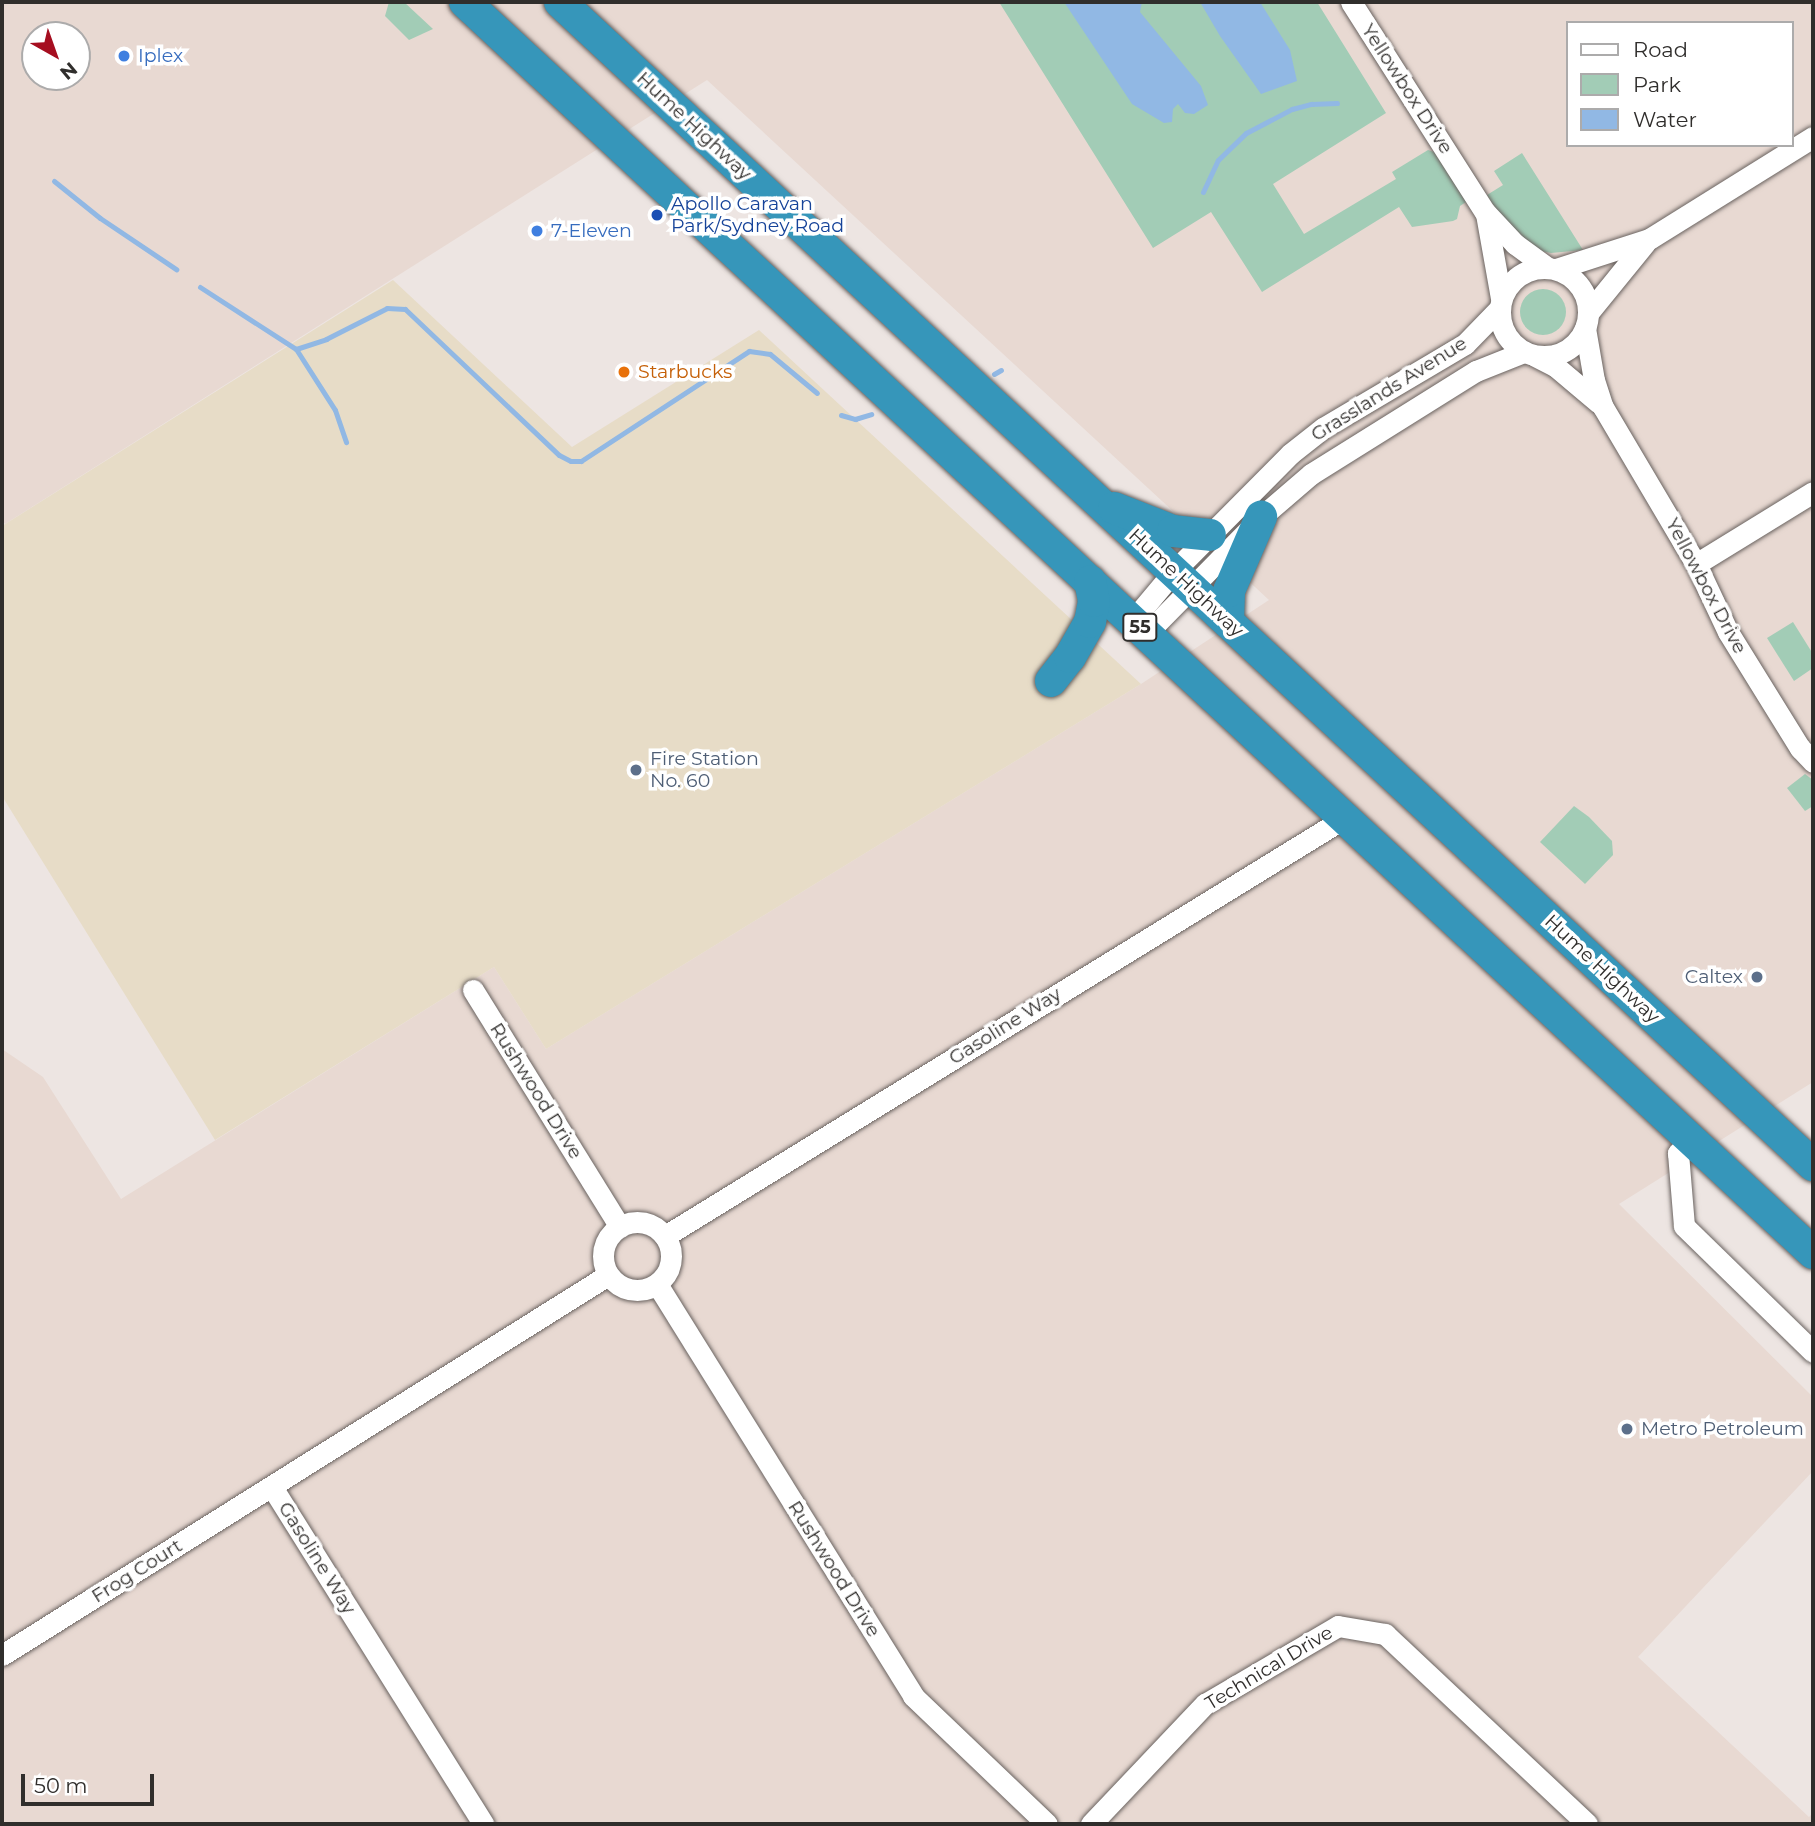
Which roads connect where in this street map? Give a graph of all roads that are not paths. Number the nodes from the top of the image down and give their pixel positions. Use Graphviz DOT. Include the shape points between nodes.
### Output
graph roads {
  1 [pos="465,2"];
  2 [pos="559,2"];
  3 [pos="1351,2"];
  4 [pos="1813,137"];
  5 [pos="1485,212"];
  6 [pos="1648,239"];
  7 [pos="1552,268"];
  8 [pos="1501,303"];
  9 [pos="1587,320"];
  10 [pos="1528,353"];
  11 [pos="1603,407"];
  12 [pos="1813,492"];
  13 [pos="1100,502"];
  14 [pos="1261,517"];
  15 [pos="1210,535"];
  16 [pos="1696,564"];
  17 [pos="1182,579"];
  18 [pos="1090,581"];
  19 [pos="1227,622"];
  20 [pos="1140,627"];
  21 [pos="1051,681"];
  22 [pos="1813,762"];
  23 [pos="1346,817"];
  24 [pos="473,990"];
  25 [pos="1692,1139"];
  26 [pos="1813,1165"];
  27 [pos="620,1227"];
  28 [pos="665,1236"];
  29 [pos="1813,1252"];
  30 [pos="608,1275"];
  31 [pos="657,1284"];
  32 [pos="1813,1352"];
  33 [pos="272,1486"];
  34 [pos="2,1655"];
  35 [pos="483,1824"];
  36 [pos="1047,1824"];
  37 [pos="1091,1824"];
  38 [pos="1587,1824"];
  1 -- 18 [label="highway, 55"];
  2 -- 13 [label="highway, Hume Highway"];
  3 -- 5 [label="street, Yellowbox Drive"];
  4 -- 6 [label="street"];
  5 -- 7 [label="street" via="1515,244"];
  5 -- 8 [label="street"];
  6 -- 7 [label="street"];
  6 -- 9 [label="street" via="1626,262"];
  7 -- 8 [label="street" via="1519,275"];
  7 -- 9 [label="street" via="1580,285"];
  8 -- 10 [label="street" via="1505,334"];
  8 -- 15 [label="street, Grasslands Avenue" via="1465,344 1322,428"];
  9 -- 10 [label="street" via="1570,348 1558,354"];
  9 -- 11 [label="street" via="1594,380"];
  10 -- 11 [label="street" via="1578,382"];
  10 -- 14 [label="street, Grasslands Avenue" via="1476,372 1388,425 1311,474"];
  11 -- 16 [label="street, Yellowbox Drive"];
  12 -- 16 [label="street"];
  13 -- 15 [label="highway" via="1173,531"];
  13 -- 17 [label="highway, Hume Highway"];
  14 -- 17 [label="street, Grasslands Avenue"];
  14 -- 19 [label="highway" via="1230,591"];
  15 -- 17 [label="street, Grasslands Avenue"];
  16 -- 22 [label="street, Yellowbox Drive" via="1728,632"];
  17 -- 19 [label="highway, Hume Highway"];
  17 -- 20 [label="street, Grasslands Avenue"];
  18 -- 20 [label="highway, 55"];
  18 -- 21 [label="highway" via="1094,601 1090,622"];
  19 -- 26 [label="highway, Hume Highway"];
  20 -- 23 [label="highway, 55"];
  23 -- 25 [label="highway, 55"];
  23 -- 28 [label="street, Gasoline Way"];
  24 -- 27 [label="street, Rushwood Drive"];
  25 -- 29 [label="highway, 55"];
  25 -- 32 [label="street" via="1678,1153 1684,1226"];
  27 -- 28 [label="street" via="649,1224"];
  27 -- 30 [label="street" via="603,1254"];
  28 -- 31 [label="street" via="670,1267"];
  30 -- 31 [label="street" via="625,1289"];
  30 -- 33 [label="street, Gasoline Way"];
  31 -- 36 [label="street, Rushwood Drive" via="913,1696"];
  33 -- 34 [label="street, Frog Court"];
  33 -- 35 [label="street, Gasoline Way"];
  37 -- 38 [label="street, Technical Drive" via="1205,1704 1338,1626 1385,1634"];
}
